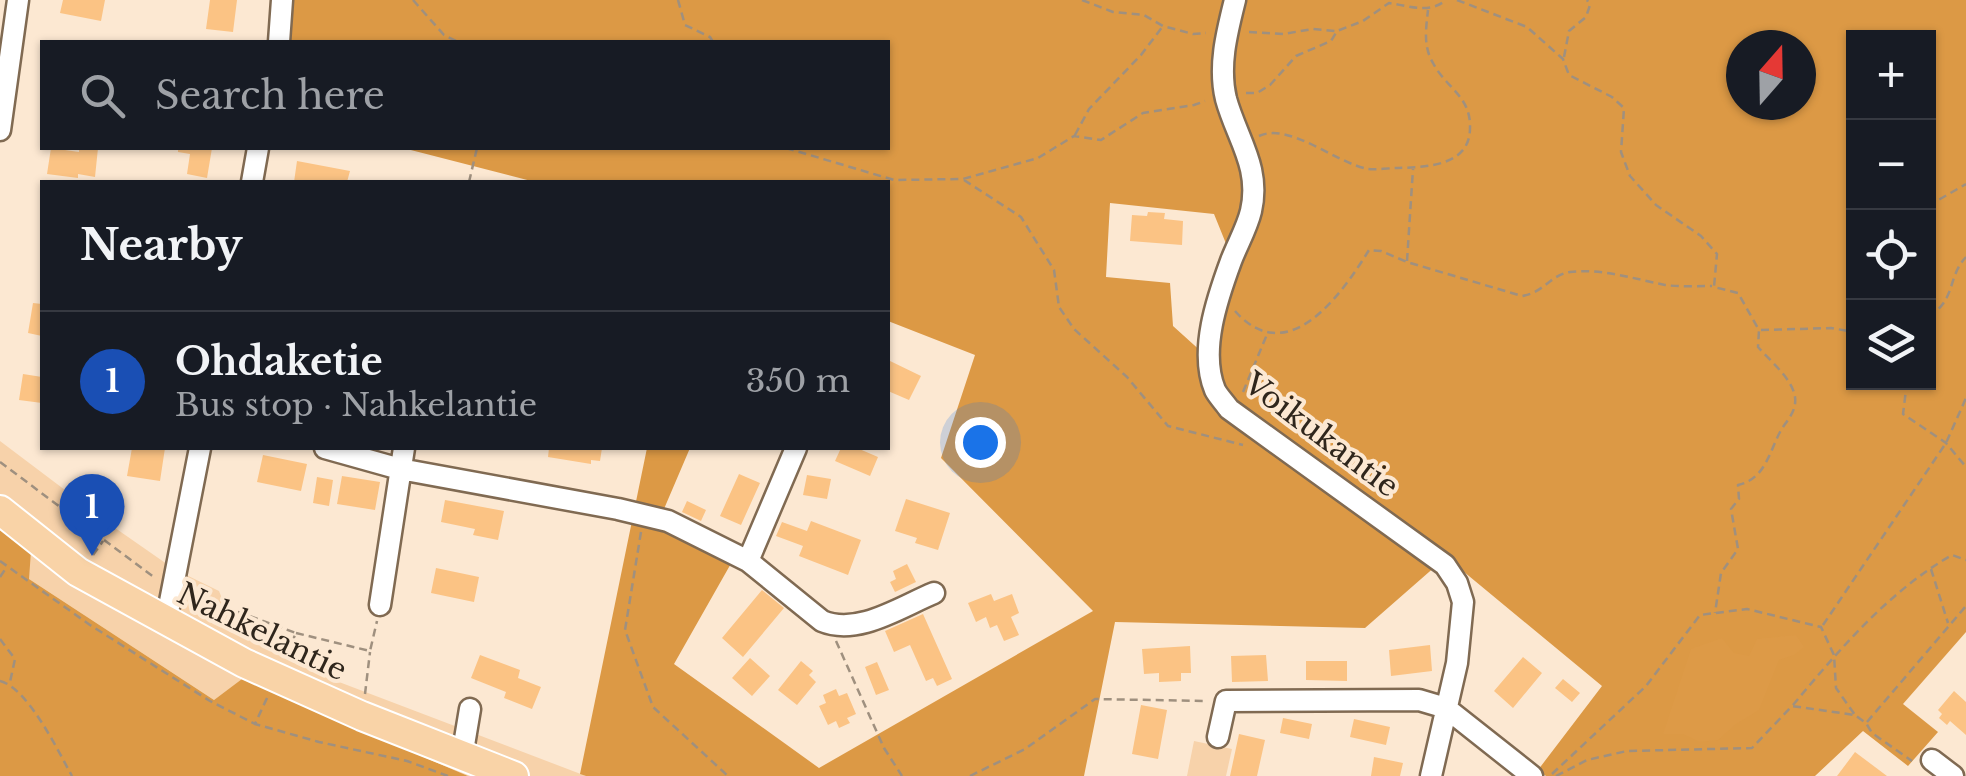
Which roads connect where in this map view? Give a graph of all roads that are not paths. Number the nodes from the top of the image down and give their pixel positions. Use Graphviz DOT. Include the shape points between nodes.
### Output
graph roads {
  1 [pos="18,0"];
  2 [pos="282,0"];
  3 [pos="1235,0"];
  4 [pos="279,40"];
  5 [pos="0,130"];
  6 [pos="258,150"];
  7 [pos="252,180"];
  8 [pos="200,450"];
  9 [pos="332,450"];
  10 [pos="404,450"];
  11 [pos="795,450"];
  12 [pos="400,469"];
  13 [pos="0,510"];
  14 [pos="748,561"];
  15 [pos="934,593"];
  16 [pos="380,605"];
  17 [pos="166,622"];
  18 [pos="470,708"];
  19 [pos="1446,708"];
  20 [pos="1218,737"];
  21 [pos="1922,761"];
  22 [pos="455,766"];
  23 [pos="514,776"];
  24 [pos="1432,776"];
  25 [pos="1532,776"];
  26 [pos="1953,776"];
  1 -- 5 [label="street"];
  2 -- 4 [label="street"];
  3 -- 19 [label="street, Voikukantie" via="1223,74 1254,180 1251,212 1212,325 1209,360 1216,391 1229,408 1445,565 1463,602"];
  6 -- 7 [label="street"];
  8 -- 17 [label="street"];
  9 -- 12 [label="street"];
  10 -- 12 [label="street"];
  11 -- 14 [label="street"];
  12 -- 14 [label="street" via="644,514"];
  12 -- 16 [label="street"];
  13 -- 17 [label="main road, Nahkelantie" via="78,572"];
  14 -- 15 [label="street" via="832,626 858,625"];
  17 -- 22 [label="main road, Nahkelantie"];
  18 -- 22 [label="street"];
  19 -- 20 [label="street" via="1420,700 1226,701"];
  19 -- 24 [label="street, Voikukantie"];
  19 -- 25 [label="street"];
  21 -- 26 [label="street"];
  22 -- 23 [label="main road, Nahkelantie"];
}
